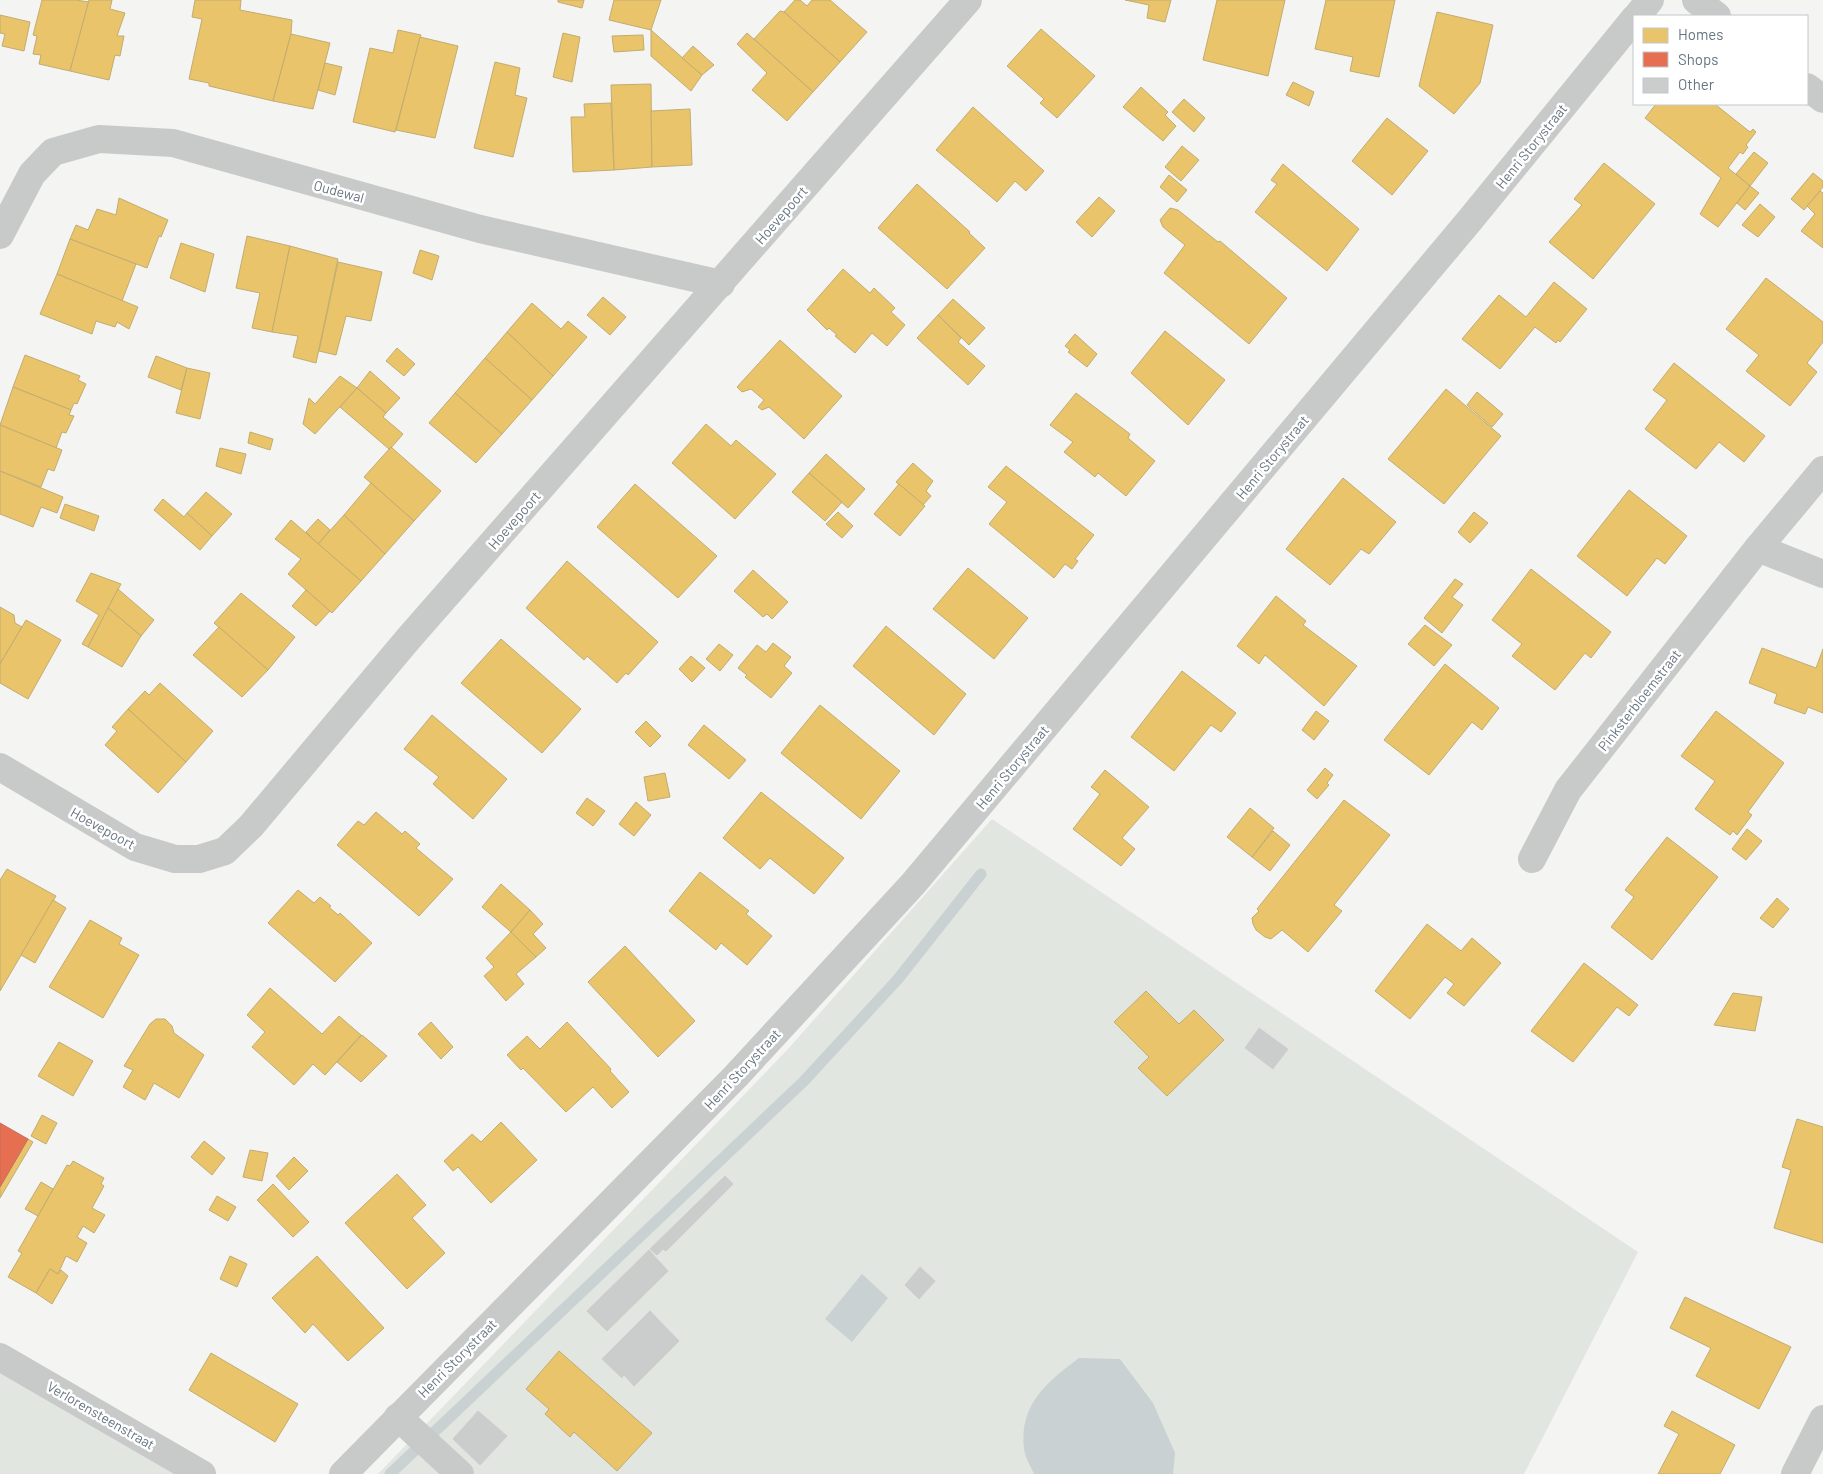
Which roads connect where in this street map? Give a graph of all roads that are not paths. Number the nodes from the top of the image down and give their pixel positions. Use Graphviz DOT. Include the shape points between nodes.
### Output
graph roads {
  1 [pos="968,0"];
  2 [pos="1650,0"];
  3 [pos="1696,0"];
  4 [pos="1638,15"];
  5 [pos="1716,15"];
  6 [pos="1633,20"];
  7 [pos="1808,87"];
  8 [pos="1823,99"];
  9 [pos="0,235"];
  10 [pos="721,284"];
  11 [pos="1823,470"];
  12 [pos="1758,548"];
  13 [pos="1823,574"];
  14 [pos="0,767"];
  15 [pos="1532,859"];
  16 [pos="0,1357"];
  17 [pos="1823,1419"];
  18 [pos="405,1424"];
  19 [pos="202,1474"];
  20 [pos="342,1474"];
  21 [pos="460,1474"];
  22 [pos="1795,1474"];
  1 -- 10 [label="street, Hoevepoort"];
  2 -- 4 [label="street"];
  3 -- 5 [label="street"];
  6 -- 18 [label="street, Henri Storystraat" via="1470,220 913,884 735,1078"];
  7 -- 8 [label="street"];
  9 -- 10 [label="street, Oudewal" via="32,174 53,152 99,139 173,143 480,229"];
  10 -- 14 [label="street, Hoevepoort" via="409,638 251,826 225,851 199,859 174,859 135,847"];
  11 -- 12 [label="street, Pinksterbloemstraat"];
  12 -- 13 [label="street"];
  12 -- 15 [label="street, Pinksterbloemstraat" via="1568,790"];
  16 -- 19 [label="street, Verlorensteenstraat"];
  17 -- 22 [label="street"];
  18 -- 20 [label="street, Henri Storystraat"];
  18 -- 21 [label="street"];
}
